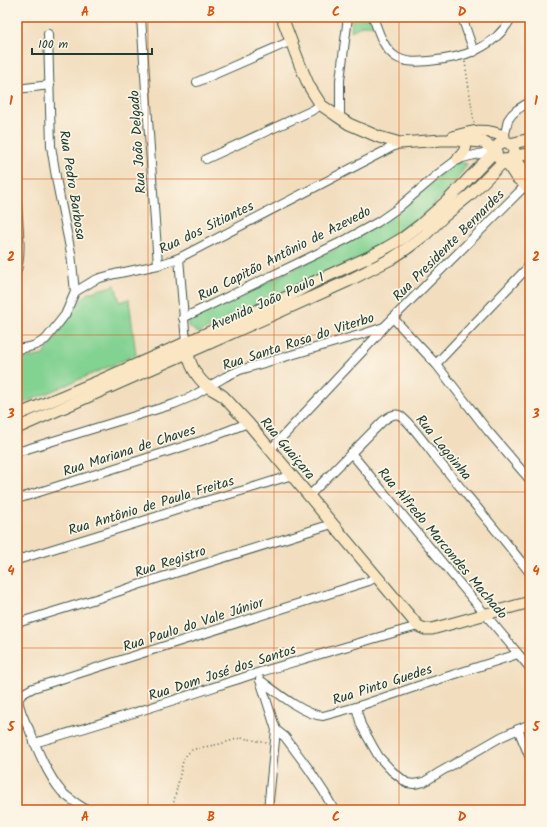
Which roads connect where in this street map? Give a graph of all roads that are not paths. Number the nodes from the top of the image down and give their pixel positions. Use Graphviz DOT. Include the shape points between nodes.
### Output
graph roads {
  1 [pos="141,17"];
  2 [pos="282,17"];
  3 [pos="348,17"];
  4 [pos="373,17"];
  5 [pos="462,17"];
  6 [pos="512,17"];
  7 [pos="48,34"];
  8 [pos="291,41"];
  9 [pos="474,52"];
  10 [pos="196,82"];
  11 [pos="50,85"];
  12 [pos="17,89"];
  13 [pos="530,102"];
  14 [pos="321,105"];
  15 [pos="340,118"];
  16 [pos="530,139"];
  17 [pos="442,140"];
  18 [pos="463,141"];
  19 [pos="400,143"];
  20 [pos="504,143"];
  21 [pos="530,154"];
  22 [pos="509,158"];
  23 [pos="206,159"];
  24 [pos="458,159"];
  25 [pos="529,183"];
  26 [pos="17,203"];
  27 [pos="179,258"];
  28 [pos="158,265"];
  29 [pos="530,265"];
  30 [pos="17,270"];
  31 [pos="75,292"];
  32 [pos="183,318"];
  33 [pos="393,318"];
  34 [pos="384,327"];
  35 [pos="187,348"];
  36 [pos="17,349"];
  37 [pos="436,364"];
  38 [pos="208,386"];
  39 [pos="17,415"];
  40 [pos="248,423"];
  41 [pos="17,428"];
  42 [pos="270,450"];
  43 [pos="17,452"];
  44 [pos="351,453"];
  45 [pos="292,475"];
  46 [pos="530,480"];
  47 [pos="309,496"];
  48 [pos="17,499"];
  49 [pos="332,524"];
  50 [pos="17,560"];
  51 [pos="530,573"];
  52 [pos="376,576"];
  53 [pos="530,602"];
  54 [pos="485,614"];
  55 [pos="17,623"];
  56 [pos="418,626"];
  57 [pos="518,654"];
  58 [pos="530,668"];
  59 [pos="259,677"];
  60 [pos="356,707"];
  61 [pos="19,713"];
  62 [pos="530,724"];
  63 [pos="518,729"];
  64 [pos="276,730"];
  65 [pos="34,743"];
  66 [pos="530,758"];
  67 [pos="530,808"];
  68 [pos="87,810"];
  69 [pos="268,810"];
  70 [pos="334,810"];
  71 [pos="524,810"];
  1 -- 28 [label="street, Rua João Delgado"];
  2 -- 8 [label="main road"];
  3 -- 15 [label="street" via="340,80"];
  4 -- 9 [label="street" via="386,46 400,59 425,62 455,58"];
  5 -- 9 [label="street"];
  6 -- 9 [label="street" via="494,39"];
  7 -- 11 [label="street, Rua Pedro Barbosa"];
  8 -- 10 [label="street"];
  8 -- 14 [label="main road" via="304,76"];
  11 -- 12 [label="street"];
  11 -- 31 [label="street, Rua Pedro Barbosa" via="51,146 71,253"];
  13 -- 20 [label="street" via="513,113 508,120"];
  14 -- 15 [label="main road"];
  14 -- 23 [label="street"];
  15 -- 19 [label="main road" via="349,124"];
  16 -- 20 [label="main road"];
  17 -- 18 [label="main road"];
  17 -- 19 [label="main road"];
  17 -- 20 [label="main road" via="476,131 490,131"];
  18 -- 20 [label="main road"];
  18 -- 24 [label="main road" via="466,147"];
  19 -- 27 [label="street, Rua dos Sitiantes"];
  20 -- 22 [label="main road" via="514,150"];
  20 -- 22 [label="main road" via="496,154 502,160"];
  20 -- 24 [label="street, Rua Capitão Antônio de Azevedo"];
  20 -- 35 [label="main road, Avenida João Paulo I" via="449,199 403,238"];
  21 -- 22 [label="main road"];
  22 -- 25 [label="main road"];
  22 -- 35 [label="main road, Avenida João Paulo I" via="426,234 392,259"];
  24 -- 32 [label="street, Rua Capitão Antônio de Azevedo" via="378,222"];
  25 -- 33 [label="street, Rua Presidente Bernardes"];
  26 -- 30 [label="street"];
  27 -- 28 [label="street, Rua dos Sitiantes"];
  27 -- 32 [label="street, Rua Guaiçara"];
  28 -- 31 [label="street, Rua dos Sitiantes" via="100,278"];
  29 -- 37 [label="street"];
  31 -- 36 [label="street" via="65,315 46,339 36,345"];
  32 -- 35 [label="street, Rua Guaiçara"];
  33 -- 34 [label="street, Rua Presidente Bernardes"];
  33 -- 37 [label="street"];
  34 -- 38 [label="street, Rua Santa Rosa do Viterbo" via="240,370"];
  34 -- 42 [label="street, Rua Presidente Bernardes"];
  35 -- 38 [label="main road, Rua Guaiçara" via="195,373"];
  35 -- 39 [label="main road, Avenida João Paulo I"];
  35 -- 41 [label="main road, Avenida João Paulo I"];
  37 -- 46 [label="street"];
  38 -- 40 [label="main road, Rua Guaiçara" via="220,393"];
  38 -- 43 [label="street, Rua Santa Rosa do Viterbo" via="174,404"];
  40 -- 42 [label="main road, Rua Guaiçara"];
  40 -- 48 [label="street, Rua Mariana de Chaves" via="200,441"];
  42 -- 45 [label="main road, Rua Guaiçara"];
  44 -- 47 [label="street, Rua Lagoinha"];
  44 -- 51 [label="street, Rua Lagoinha" via="387,418 400,416 414,429"];
  44 -- 54 [label="street, Rua Alfredo Marcondes Machado"];
  45 -- 47 [label="main road, Rua Guaiçara"];
  45 -- 50 [label="street, Rua Antônio de Paula Freitas"];
  47 -- 49 [label="main road, Rua Guaiçara"];
  49 -- 52 [label="main road, Rua Guaiçara"];
  49 -- 55 [label="street, Rua Registro"];
  52 -- 56 [label="main road, Rua Guaiçara"];
  52 -- 61 [label="street, Rua Paulo do Vale Júnior" via="369,581 33,688 19,698"];
  53 -- 54 [label="main road"];
  54 -- 56 [label="main road" via="432,629"];
  54 -- 57 [label="street, Rua Alfredo Marcondes Machado"];
  56 -- 59 [label="street, Rua Dom José dos Santos" via="341,648"];
  57 -- 58 [label="street, Rua Alfredo Marcondes Machado"];
  57 -- 60 [label="street, Rua Pinto Guedes"];
  59 -- 60 [label="street, Rua Pinto Guedes" via="287,700 318,716"];
  59 -- 64 [label="street"];
  59 -- 65 [label="street, Rua Dom José dos Santos"];
  60 -- 63 [label="street" via="361,725 379,757 406,782 414,784 424,782"];
  61 -- 65 [label="street"];
  62 -- 63 [label="street"];
  63 -- 66 [label="street"];
  64 -- 69 [label="street"];
  64 -- 70 [label="street" via="285,737 308,768"];
  65 -- 68 [label="street" via="63,792"];
  67 -- 71 [label="street"];
}
